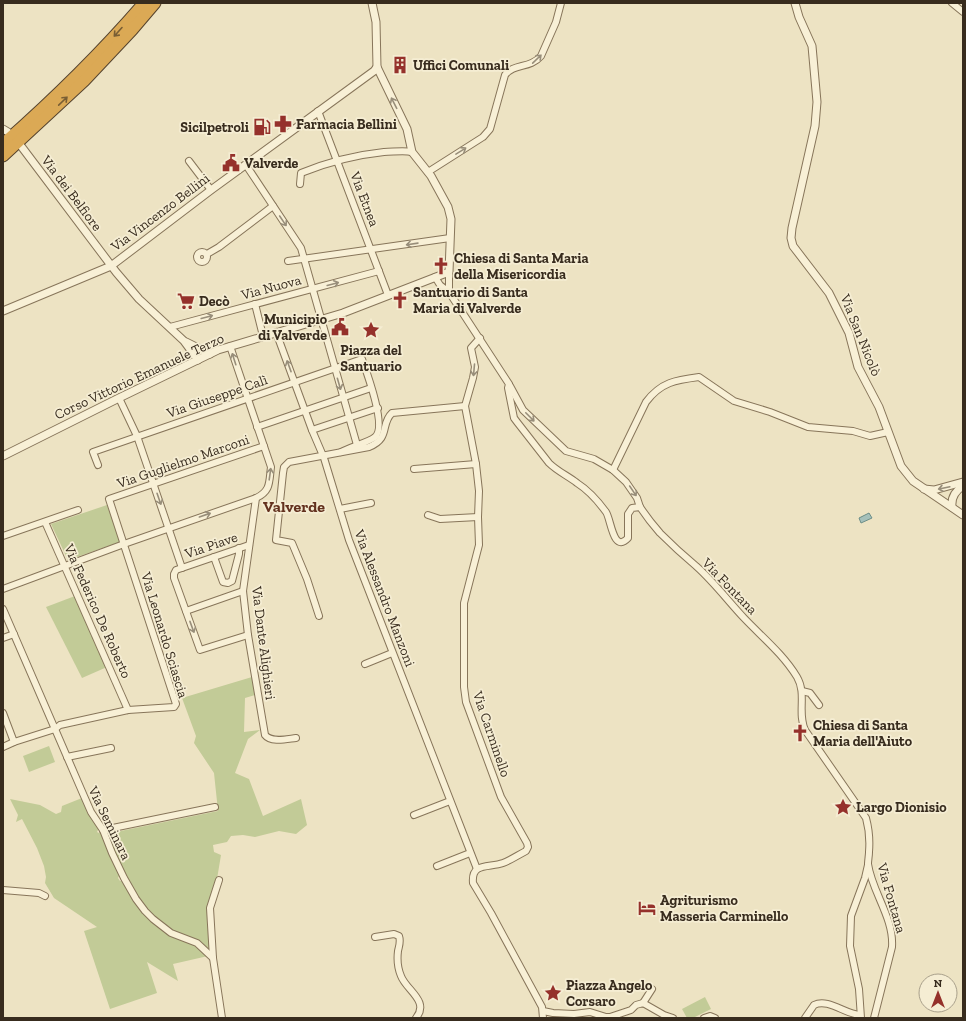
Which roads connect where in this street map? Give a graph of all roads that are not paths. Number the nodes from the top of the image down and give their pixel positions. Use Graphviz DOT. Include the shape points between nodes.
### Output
graph roads {
  1 [pos="144,3"];
  2 [pos="155,3"];
  3 [pos="372,3"];
  4 [pos="561,3"];
  5 [pos="795,3"];
  6 [pos="952,3"];
  7 [pos="963,12"];
  8 [pos="377,67"];
  9 [pos="318,111"];
  10 [pos="3,144"];
  11 [pos="21,146"];
  12 [pos="412,152"];
  13 [pos="3,156"];
  14 [pos="189,161"];
  15 [pos="337,161"];
  16 [pos="246,165"];
  17 [pos="428,172"];
  18 [pos="300,184"];
  19 [pos="212,190"];
  20 [pos="273,206"];
  21 [pos="450,238"];
  22 [pos="371,249"];
  23 [pos="207,254"];
  24 [pos="304,259"];
  25 [pos="288,261"];
  26 [pos="111,266"];
  27 [pos="379,271"];
  28 [pos="449,272"];
  29 [pos="435,278"];
  30 [pos="312,289"];
  31 [pos="449,292"];
  32 [pos="388,295"];
  33 [pos="255,304"];
  34 [pos="3,311"];
  35 [pos="320,319"];
  36 [pos="170,327"];
  37 [pos="276,332"];
  38 [pos="263,336"];
  39 [pos="480,338"];
  40 [pos="184,341"];
  41 [pos="230,346"];
  42 [pos="210,354"];
  43 [pos="198,360"];
  44 [pos="334,367"];
  45 [pos="294,381"];
  46 [pos="509,384"];
  47 [pos="371,388"];
  48 [pos="119,398"];
  49 [pos="247,398"];
  50 [pos="343,398"];
  51 [pos="465,406"];
  52 [pos="378,408"];
  53 [pos="305,411"];
  54 [pos="349,418"];
  55 [pos="257,427"];
  56 [pos="312,430"];
  57 [pos="888,432"];
  58 [pos="137,436"];
  59 [pos="356,445"];
  60 [pos="264,446"];
  61 [pos="341,452"];
  62 [pos="322,455"];
  63 [pos="3,456"];
  64 [pos="98,464"];
  65 [pos="476,464"];
  66 [pos="414,469"];
  67 [pos="613,470"];
  68 [pos="963,482"];
  69 [pos="154,484"];
  70 [pos="960,488"];
  71 [pos="924,489"];
  72 [pos="256,498"];
  73 [pos="109,499"];
  74 [pos="940,499"];
  75 [pos="371,503"];
  76 [pos="640,507"];
  77 [pos="952,507"];
  78 [pos="340,509"];
  79 [pos="78,510"];
  80 [pos="428,515"];
  81 [pos="963,515"];
  82 [pos="478,518"];
  83 [pos="45,522"];
  84 [pos="168,528"];
  85 [pos="3,536"];
  86 [pos="124,544"];
  87 [pos="249,545"];
  88 [pos="239,548"];
  89 [pos="214,557"];
  90 [pos="64,566"];
  91 [pos="182,568"];
  92 [pos="3,589"];
  93 [pos="243,591"];
  94 [pos="3,609"];
  95 [pos="186,611"];
  96 [pos="318,616"];
  97 [pos="14,634"];
  98 [pos="248,635"];
  99 [pos="3,638"];
  100 [pos="392,653"];
  101 [pos="365,664"];
  102 [pos="802,691"];
  103 [pos="819,705"];
  104 [pos="128,710"];
  105 [pos="3,713"];
  106 [pos="55,729"];
  107 [pos="296,738"];
  108 [pos="14,742"];
  109 [pos="3,747"];
  110 [pos="111,748"];
  111 [pos="67,757"];
  112 [pos="450,801"];
  113 [pos="215,808"];
  114 [pos="414,814"];
  115 [pos="103,830"];
  116 [pos="470,853"];
  117 [pos="868,863"];
  118 [pos="437,866"];
  119 [pos="476,869"];
  120 [pos="219,880"];
  121 [pos="3,890"];
  122 [pos="46,896"];
  123 [pos="375,937"];
  124 [pos="213,958"];
  125 [pos="652,989"];
  126 [pos="643,1003"];
  127 [pos="543,1015"];
  128 [pos="860,1016"];
  129 [pos="222,1018"];
  130 [pos="416,1018"];
  131 [pos="673,1018"];
  132 [pos="704,1018"];
  133 [pos="715,1018"];
  134 [pos="805,1018"];
  135 [pos="874,1018"];
  1 -- 10 [label="highway, one-way" via="105,47"];
  13 -- 2 [label="highway, one-way" via="84,81"];
  3 -- 8 [label="street" via="376,22"];
  17 -- 4 [label="street, one-way" via="487,133 505,75 509,70 531,64 541,56 556,22"];
  5 -- 57 [label="street, Via San Nicolò" via="812,46 817,108 816,126 792,228 792,242 796,252 829,293 849,333 860,371 879,407"];
  6 -- 7 [label="street"];
  8 -- 9 [label="street, Via Vincenzo Bellini"];
  12 -- 8 [label="street, one-way" via="407,129"];
  9 -- 15 [label="street, Via Etnea"];
  9 -- 16 [label="street, Via Vincenzo Bellini"];
  11 -- 26 [label="street, Via dei Belfiore"];
  12 -- 15 [label="street" via="361,155"];
  12 -- 17 [label="street"];
  14 -- 19 [label="street"];
  15 -- 18 [label="street" via="301,173"];
  15 -- 22 [label="street, Via Etnea"];
  16 -- 19 [label="street, Via Vincenzo Bellini"];
  16 -- 20 [label="street"];
  17 -- 21 [label="street" via="448,207 451,219"];
  19 -- 26 [label="street, Via Vincenzo Bellini"];
  20 -- 23 [label="street"];
  20 -- 24 [label="street, one-way" via="301,248"];
  21 -- 22 [label="street, one-way"];
  21 -- 28 [label="street"];
  22 -- 24 [label="street"];
  22 -- 27 [label="street, Via Etnea"];
  24 -- 25 [label="street"];
  24 -- 30 [label="street"];
  26 -- 34 [label="street, Via Vincenzo Bellini"];
  26 -- 36 [label="street, Via dei Belfiore" via="139,299"];
  30 -- 27 [label="street, Via Nuova, one-way"];
  27 -- 32 [label="street, Via Etnea"];
  28 -- 29 [label="street, Corso Vittorio Emanuele Terzo"];
  28 -- 31 [label="street"];
  29 -- 31 [label="street"];
  29 -- 32 [label="street, Corso Vittorio Emanuele Terzo"];
  30 -- 33 [label="street, Via Nuova"];
  30 -- 35 [label="street"];
  31 -- 39 [label="street"];
  32 -- 35 [label="street, Corso Vittorio Emanuele Terzo"];
  36 -- 33 [label="street, Via Nuova, one-way"];
  33 -- 38 [label="street"];
  35 -- 37 [label="street, Corso Vittorio Emanuele Terzo"];
  35 -- 44 [label="street"];
  36 -- 40 [label="street, Via dei Belfiore"];
  37 -- 38 [label="street, Corso Vittorio Emanuele Terzo"];
  45 -- 37 [label="street, Via Alessandro Manzoni, one-way"];
  38 -- 41 [label="street, Corso Vittorio Emanuele Terzo"];
  39 -- 46 [label="street"];
  39 -- 51 [label="street, Via Carminello, one-way" via="471,348 475,367"];
  40 -- 42 [label="street"];
  40 -- 43 [label="street"];
  41 -- 42 [label="street, Corso Vittorio Emanuele Terzo"];
  49 -- 41 [label="street, one-way"];
  42 -- 43 [label="street, Corso Vittorio Emanuele Terzo"];
  43 -- 48 [label="street, Corso Vittorio Emanuele Terzo"];
  44 -- 45 [label="street, Via Giuseppe Calì"];
  44 -- 47 [label="street, Via Giuseppe Calì" via="362,359"];
  44 -- 50 [label="street, one-way"];
  45 -- 49 [label="street, Via Giuseppe Calì"];
  45 -- 53 [label="street, Via Alessandro Manzoni"];
  46 -- 67 [label="street, Via Fontana, one-way" via="523,410 566,451 594,459"];
  46 -- 76 [label="street" via="514,418 549,463 583,487 595,499 609,518 613,535 618,541 625,541 628,538 628,514 632,508"];
  47 -- 50 [label="street"];
  47 -- 52 [label="street"];
  48 -- 58 [label="street"];
  48 -- 63 [label="street, Corso Vittorio Emanuele Terzo"];
  49 -- 55 [label="street"];
  49 -- 58 [label="street, Via Giuseppe Calì"];
  50 -- 53 [label="street"];
  50 -- 54 [label="street"];
  51 -- 61 [label="street" via="392,413 383,437 375,445"];
  51 -- 65 [label="street, Via Carminello"];
  52 -- 54 [label="street"];
  52 -- 59 [label="street" via="379,432 375,437"];
  53 -- 55 [label="street"];
  53 -- 56 [label="street, Via Alessandro Manzoni"];
  54 -- 56 [label="street"];
  54 -- 59 [label="street"];
  55 -- 60 [label="street"];
  56 -- 62 [label="street, Via Alessandro Manzoni"];
  57 -- 67 [label="street" via="870,436 852,431 808,427 734,401 699,377 676,380 652,393"];
  57 -- 71 [label="street, Via San Nicolò" via="901,466 913,481"];
  58 -- 64 [label="street, Via Giuseppe Calì" via="93,452"];
  58 -- 69 [label="street"];
  59 -- 61 [label="street"];
  60 -- 69 [label="street, Via Guglielmo Marconi"];
  72 -- 60 [label="street, one-way" via="266,492 268,487 271,467"];
  61 -- 62 [label="street"];
  62 -- 78 [label="street, Via Alessandro Manzoni"];
  62 -- 96 [label="street" via="289,462 284,467 276,540 292,544 307,579"];
  65 -- 66 [label="street"];
  65 -- 82 [label="street, Via Carminello"];
  67 -- 76 [label="street, Via Fontana, one-way" via="626,482"];
  68 -- 71 [label="street, one-way" via="934,490"];
  69 -- 73 [label="street, Via Guglielmo Marconi"];
  69 -- 84 [label="street, one-way"];
  70 -- 74 [label="street"];
  70 -- 77 [label="street" via="953,496"];
  71 -- 74 [label="street, Via San Nicolò"];
  84 -- 72 [label="street, one-way"];
  72 -- 87 [label="street, Via Dante Alighieri"];
  73 -- 86 [label="street, Via Leonardo Sciascia"];
  74 -- 77 [label="street, Via San Nicolò"];
  75 -- 78 [label="street"];
  76 -- 102 [label="street, Via Fontana" via="660,533 701,571 777,650 793,670"];
  77 -- 81 [label="street, Via San Nicolò"];
  78 -- 100 [label="street, Via Alessandro Manzoni" via="349,540"];
  79 -- 83 [label="street"];
  80 -- 82 [label="street" via="440,519"];
  82 -- 119 [label="street, Via Carminello" via="479,545 464,603 465,694 501,797 528,847 526,851 501,864"];
  83 -- 85 [label="street"];
  83 -- 90 [label="street, Via Federico De Roberto"];
  84 -- 86 [label="street"];
  84 -- 91 [label="street"];
  86 -- 90 [label="street"];
  86 -- 104 [label="street, Via Leonardo Sciascia" via="176,704 174,707"];
  87 -- 88 [label="street, Via Piave"];
  87 -- 93 [label="street, Via Dante Alighieri"];
  88 -- 89 [label="street, Via Piave"];
  88 -- 89 [label="street" via="232,581 228,583 222,582"];
  89 -- 91 [label="street, Via Piave"];
  90 -- 92 [label="street"];
  90 -- 104 [label="street, Via Federico De Roberto"];
  91 -- 95 [label="street" via="176,570 174,578"];
  93 -- 95 [label="street"];
  93 -- 98 [label="street, Via Dante Alighieri"];
  94 -- 97 [label="street, Via Seminara"];
  95 -- 98 [label="street, one-way" via="200,650"];
  97 -- 99 [label="street"];
  97 -- 106 [label="street, Via Seminara"];
  98 -- 107 [label="street, Via Dante Alighieri" via="265,735 273,739"];
  100 -- 101 [label="street"];
  100 -- 112 [label="street, Via Alessandro Manzoni"];
  102 -- 103 [label="street" via="810,693"];
  102 -- 117 [label="street, Via Fontana" via="801,716 804,730 866,818 870,837"];
  104 -- 106 [label="street, Via Leonardo Sciascia" via="60,725"];
  105 -- 108 [label="street"];
  106 -- 108 [label="street, Via Leonardo Sciascia"];
  106 -- 111 [label="street, Via Seminara"];
  108 -- 109 [label="street, Via Leonardo Sciascia"];
  110 -- 111 [label="street"];
  111 -- 115 [label="street, Via Seminara" via="91,812"];
  112 -- 114 [label="street"];
  112 -- 116 [label="street, Via Alessandro Manzoni"];
  113 -- 115 [label="street"];
  115 -- 124 [label="street, Via Seminara" via="124,878 145,911 171,933 197,943"];
  116 -- 118 [label="street"];
  116 -- 119 [label="street, Via Alessandro Manzoni"];
  117 -- 128 [label="street" via="851,916 850,946 856,973"];
  117 -- 135 [label="street, Via Fontana" via="893,938"];
  119 -- 127 [label="street" via="473,883 532,986"];
  120 -- 124 [label="street" via="210,908"];
  121 -- 122 [label="street"];
  123 -- 130 [label="street" via="394,934 399,936 401,976 420,1006"];
  124 -- 129 [label="street"];
  125 -- 126 [label="street"];
  126 -- 127 [label="street" via="610,1017 590,1012"];
  126 -- 131 [label="street"];
  128 -- 134 [label="street" via="823,1003 814,1005"];
  132 -- 133 [label="street"];
}
